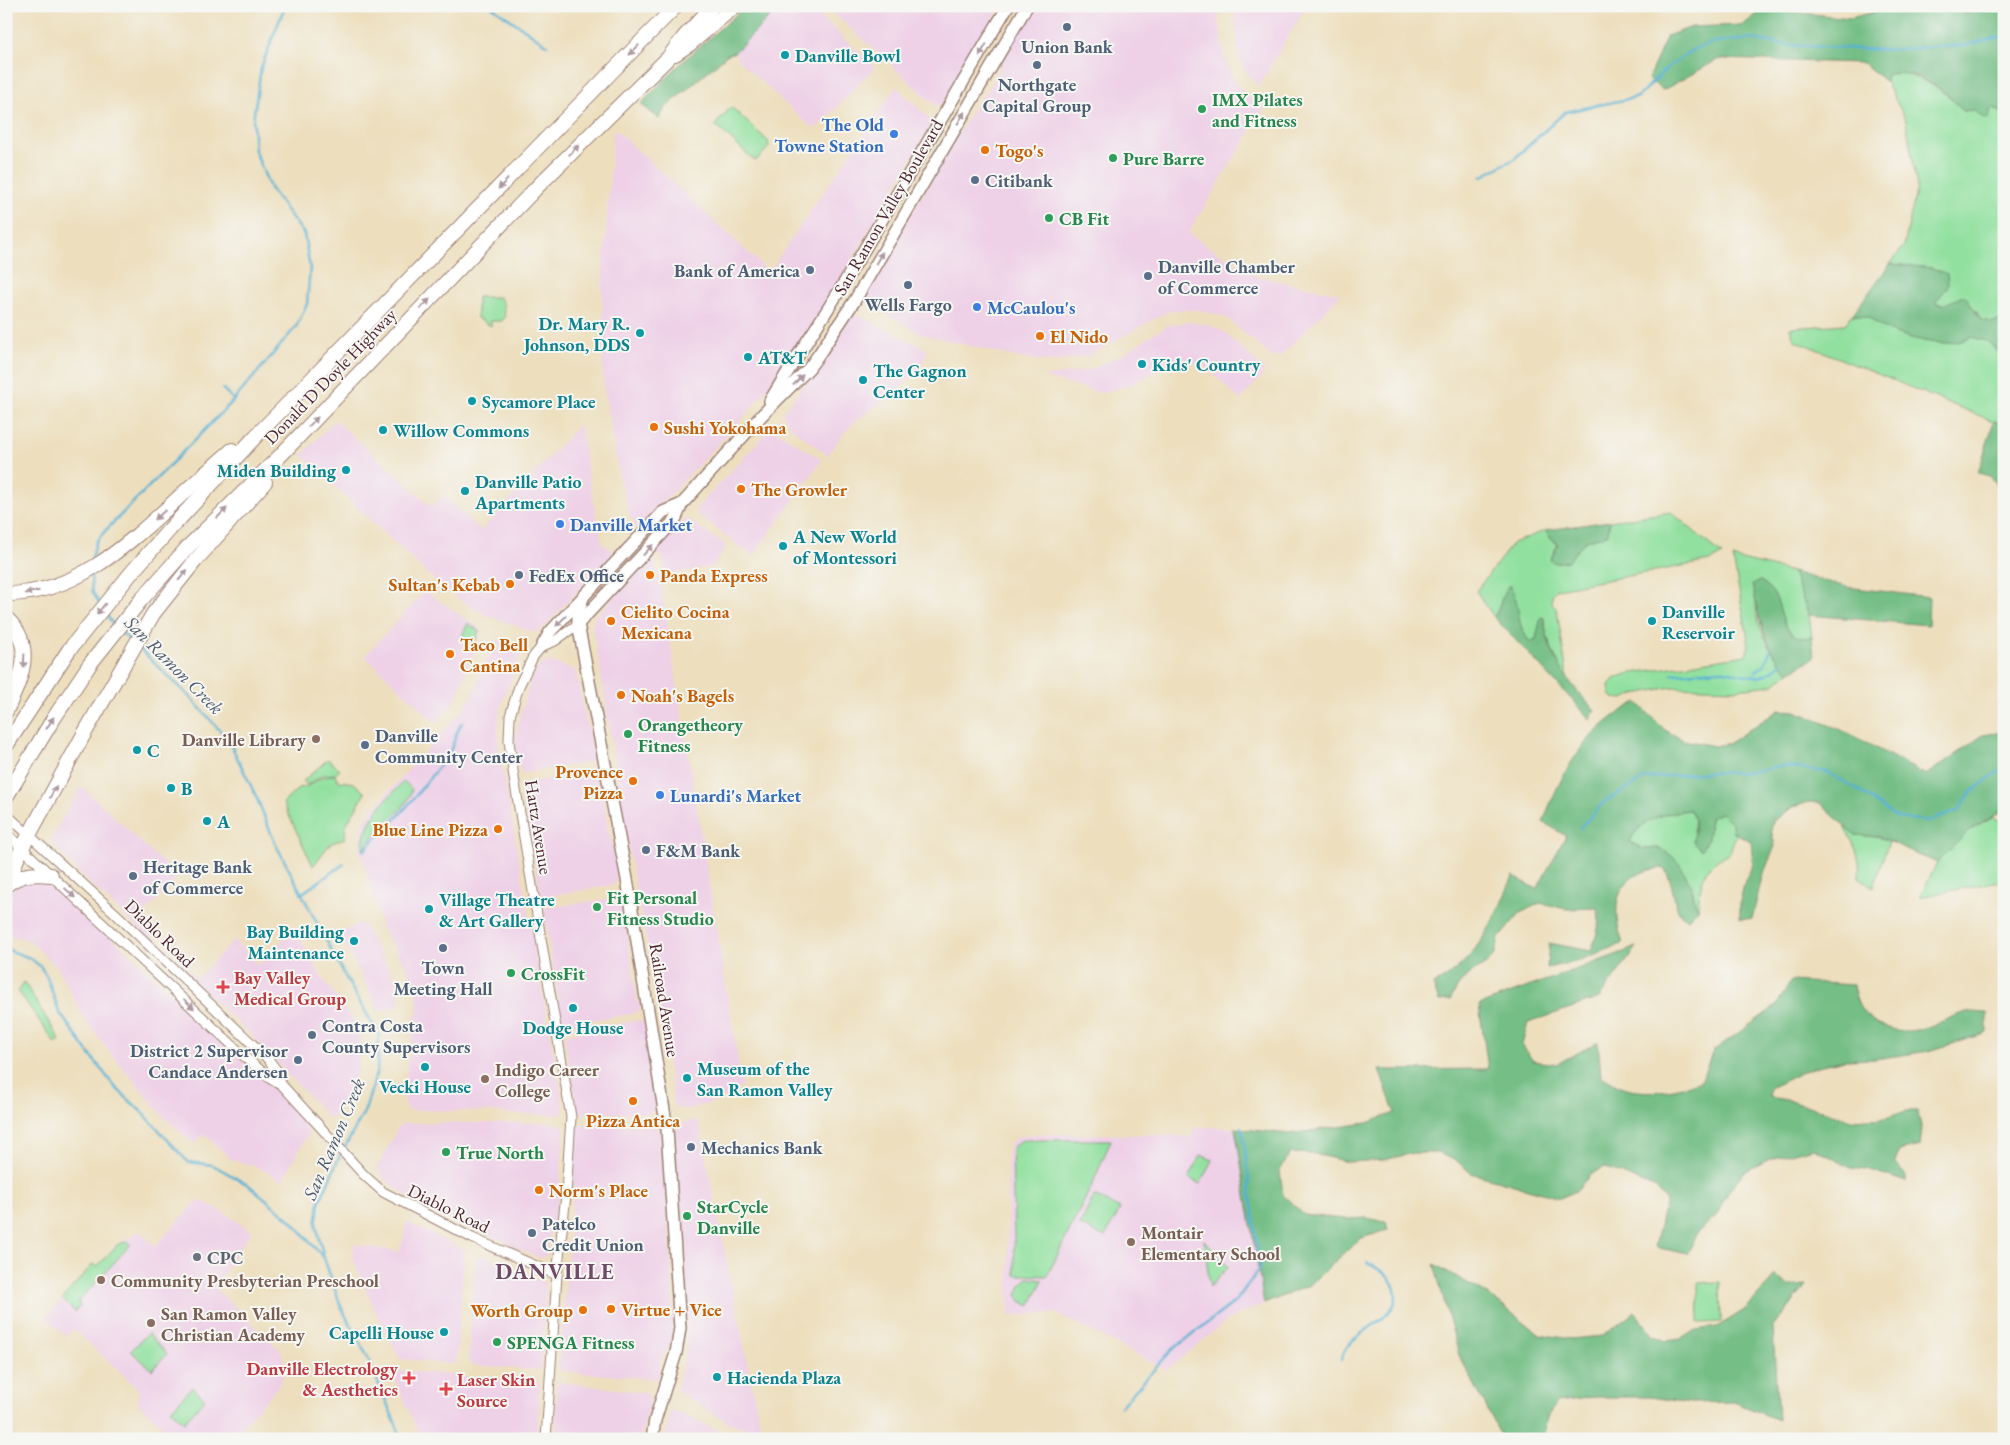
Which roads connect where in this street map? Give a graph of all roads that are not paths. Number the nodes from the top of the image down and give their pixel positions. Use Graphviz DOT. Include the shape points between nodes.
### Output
graph roads {
  1 [pos="713,6"];
  2 [pos="735,6"];
  3 [pos="1008,6"];
  4 [pos="1027,6"];
  5 [pos="673,9"];
  6 [pos="687,40"];
  7 [pos="763,414"];
  8 [pos="256,436"];
  9 [pos="279,457"];
  10 [pos="682,504"];
  11 [pos="6,594"];
  12 [pos="583,598"];
  13 [pos="6,618"];
  14 [pos="578,624"];
  15 [pos="542,646"];
  16 [pos="6,711"];
  17 [pos="6,746"];
  18 [pos="6,797"];
  19 [pos="6,814"];
  20 [pos="6,833"];
  21 [pos="30,834"];
  22 [pos="22,848"];
  23 [pos="51,875"];
  24 [pos="6,884"];
  25 [pos="281,1084"];
  26 [pos="556,1275"];
  27 [pos="546,1439"];
  28 [pos="652,1439"];
  1 -- 6 [label="highway"];
  2 -- 6 [label="highway"];
  3 -- 7 [label="main road, San Ramon Valley Boulevard, one-way" via="840,291"];
  7 -- 4 [label="main road, San Ramon Valley Boulevard, one-way" via="809,368 855,300"];
  5 -- 8 [label="highway, Donald D Doyle Highway, one-way"];
  9 -- 6 [label="highway, Donald D Doyle Highway, one-way" via="540,184"];
  7 -- 10 [label="main road, San Ramon Valley Boulevard"];
  8 -- 11 [label="highway, one-way" via="232,450 92,569 57,586 26,594"];
  8 -- 17 [label="highway, Donald D Doyle Highway, one-way" via="132,572 69,650"];
  18 -- 9 [label="highway, Donald D Doyle Highway, one-way" via="90,664 141,600 188,547"];
  21 -- 9 [label="highway, one-way" via="116,675 154,614 194,561 264,484"];
  10 -- 12 [label="main road, San Ramon Valley Boulevard" via="663,512"];
  14 -- 10 [label="main road, San Ramon Valley Boulevard, one-way" via="675,520"];
  12 -- 14 [label="main road, Railroad Avenue"];
  12 -- 15 [label="main road, San Ramon Valley Boulevard, one-way" via="550,632"];
  13 -- 16 [label="highway, one-way" via="21,637 25,659 20,682"];
  14 -- 15 [label="street, San Ramon Valley Boulevard" via="555,641"];
  14 -- 28 [label="main road, Railroad Avenue" via="627,879 667,1129 680,1328"];
  15 -- 26 [label="street, Hartz Avenue" via="517,689 510,716 509,741 571,1117"];
  19 -- 21 [label="street, Diablo Road"];
  20 -- 22 [label="street, Diablo Road"];
  21 -- 22 [label="highway"];
  21 -- 25 [label="street, Diablo Road" via="268,1059"];
  22 -- 23 [label="street, Diablo Road"];
  22 -- 24 [label="highway"];
  23 -- 24 [label="highway" via="17,876"];
  23 -- 25 [label="street, Diablo Road, one-way" via="247,1059"];
  25 -- 26 [label="street, Diablo Road" via="383,1192 472,1238"];
  26 -- 27 [label="street, Hartz Avenue"];
}
